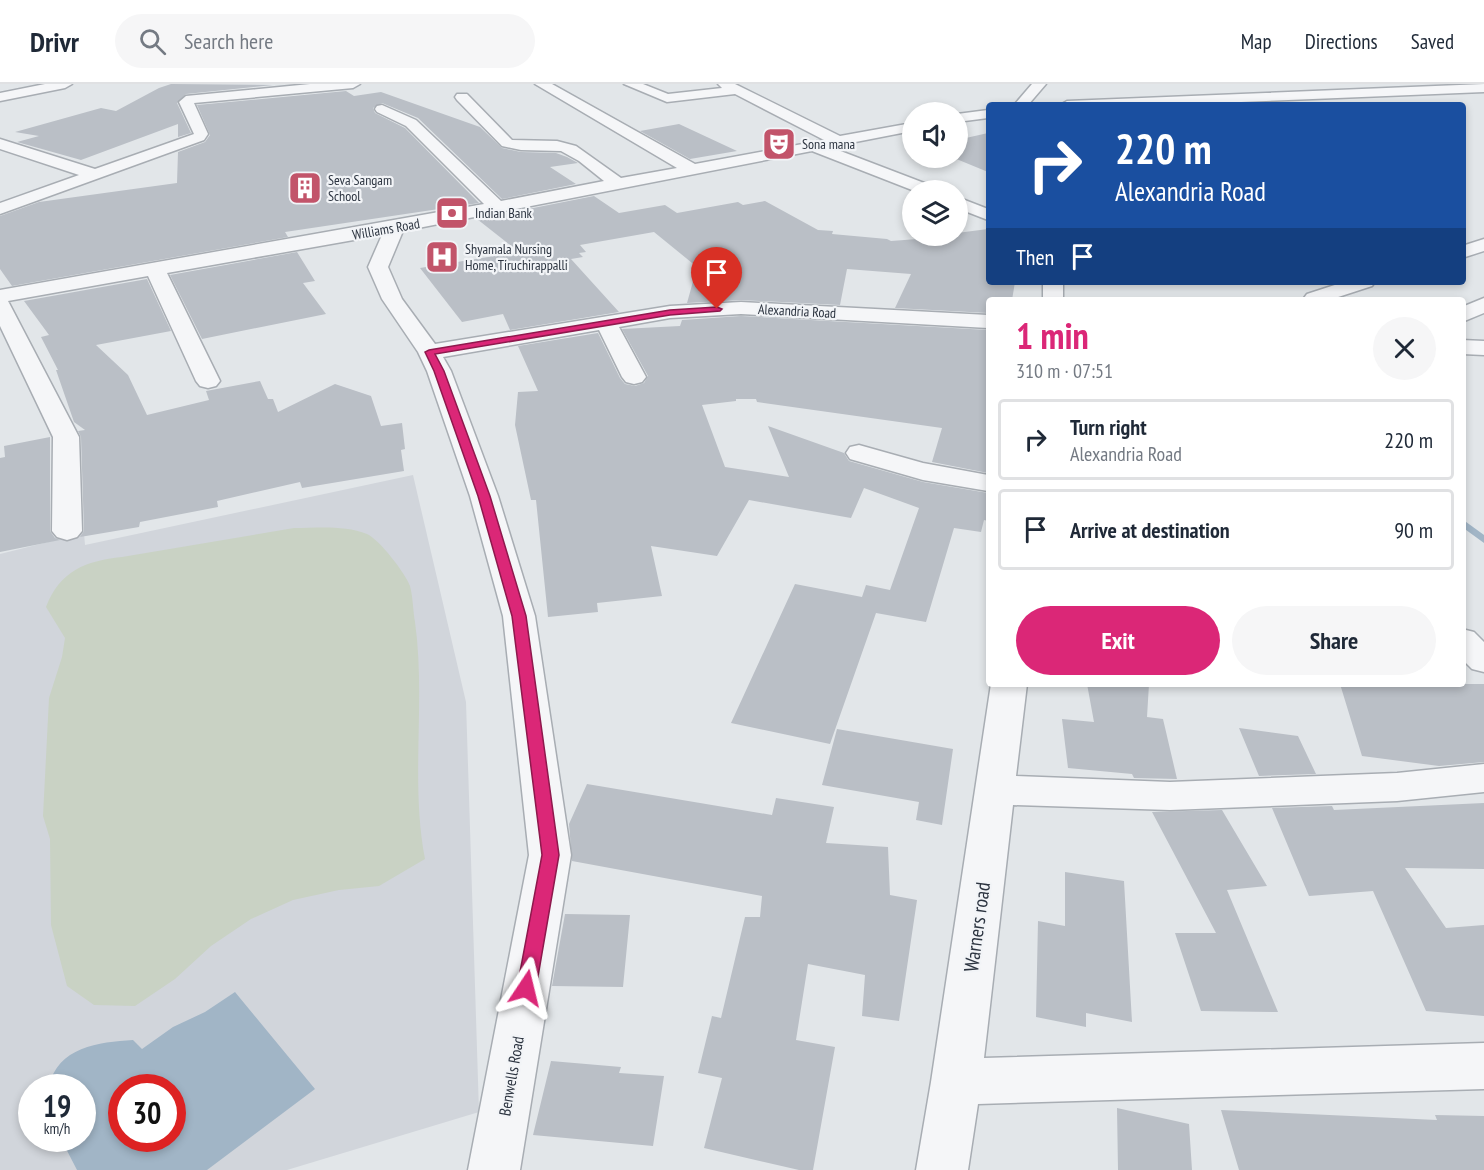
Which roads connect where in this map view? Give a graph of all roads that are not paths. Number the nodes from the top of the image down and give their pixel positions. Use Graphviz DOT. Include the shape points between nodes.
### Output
graph roads {
  1 [pos="65,84"];
  2 [pos="203,84"];
  3 [pos="352,84"];
  4 [pos="542,84"];
  5 [pos="631,84"];
  6 [pos="725,84"];
  7 [pos="1039,84"];
  8 [pos="1287,84"];
  9 [pos="1484,88"];
  10 [pos="739,90"];
  11 [pos="1305,96"];
  12 [pos="0,97"];
  13 [pos="462,97"];
  14 [pos="191,99"];
  15 [pos="1024,102"];
  16 [pos="1146,102"];
  17 [pos="382,109"];
  18 [pos="986,114"];
  19 [pos="968,117"];
  20 [pos="902,129"];
  21 [pos="847,139"];
  22 [pos="0,144"];
  23 [pos="813,146"];
  24 [pos="50,160"];
  25 [pos="858,163"];
  26 [pos="20,166"];
  27 [pos="693,170"];
  28 [pos="97,175"];
  29 [pos="902,180"];
  30 [pos="619,185"];
  31 [pos="968,207"];
  32 [pos="498,208"];
  33 [pos="0,209"];
  34 [pos="986,214"];
  35 [pos="395,228"];
  36 [pos="316,241"];
  37 [pos="1484,245"];
  38 [pos="1466,251"];
  39 [pos="360,260"];
  40 [pos="155,269"];
  41 [pos="1355,285"];
  42 [pos="0,296"];
  43 [pos="1317,297"];
  44 [pos="0,304"];
  45 [pos="1484,304"];
  46 [pos="1466,314"];
  47 [pos="986,322"];
  48 [pos="606,323"];
  49 [pos="1466,347"];
  50 [pos="1484,348"];
  51 [pos="429,352"];
  52 [pos="634,378"];
  53 [pos="208,381"];
  54 [pos="859,453"];
  55 [pos="986,483"];
  56 [pos="67,531"];
  57 [pos="1466,643"];
  58 [pos="1484,661"];
  59 [pos="1010,687"];
  60 [pos="1484,778"];
  61 [pos="996,790"];
  62 [pos="1484,1066"];
  63 [pos="956,1082"];
  64 [pos="494,1170"];
  65 [pos="942,1170"];
  1 -- 12 [label="street"];
  2 -- 14 [label="street"];
  3 -- 14 [label="street"];
  4 -- 27 [label="street"];
  5 -- 10 [label="street" via="667,98"];
  6 -- 10 [label="street"];
  7 -- 15 [label="street"];
  8 -- 11 [label="street"];
  9 -- 11 [label="street"];
  10 -- 21 [label="street"];
  11 -- 16 [label="street"];
  13 -- 30 [label="street" via="507,143 569,148"];
  14 -- 28 [label="street" via="186,102 199,137"];
  17 -- 32 [label="street" via="411,123"];
  18 -- 19 [label="street"];
  20 -- 21 [label="street, Williams Road"];
  21 -- 23 [label="street, Williams Road"];
  21 -- 25 [label="street" via="850,153"];
  22 -- 24 [label="street"];
  23 -- 25 [label="street"];
  23 -- 27 [label="street, Williams Road"];
  24 -- 26 [label="street"];
  24 -- 28 [label="street"];
  25 -- 29 [label="street"];
  27 -- 30 [label="street, Williams Road"];
  28 -- 33 [label="street"];
  30 -- 32 [label="street, Williams Road"];
  31 -- 34 [label="street"];
  32 -- 35 [label="street, Williams Road"];
  35 -- 36 [label="street, Williams Road"];
  35 -- 39 [label="street"];
  36 -- 39 [label="street"];
  36 -- 40 [label="street, Williams Road"];
  37 -- 38 [label="street"];
  39 -- 51 [label="street, Benwells Road"];
  40 -- 42 [label="street, Williams Road"];
  40 -- 53 [label="street"];
  41 -- 43 [label="street"];
  44 -- 56 [label="street" via="66,437"];
  45 -- 46 [label="street"];
  47 -- 48 [label="street, Alexandria Road" via="741,308 670,312"];
  48 -- 51 [label="street, Alexandria Road"];
  48 -- 52 [label="street"];
  49 -- 50 [label="street"];
  51 -- 64 [label="street, Benwells Road" via="484,496 519,616 550,855"];
  54 -- 55 [label="street" via="928,474"];
  57 -- 58 [label="street"];
  59 -- 61 [label="street, Warners road"];
  60 -- 61 [label="street" via="1397,787 1170,796"];
  61 -- 63 [label="street, Warners road"];
  62 -- 63 [label="street"];
  63 -- 65 [label="street, Warners road"];
}
